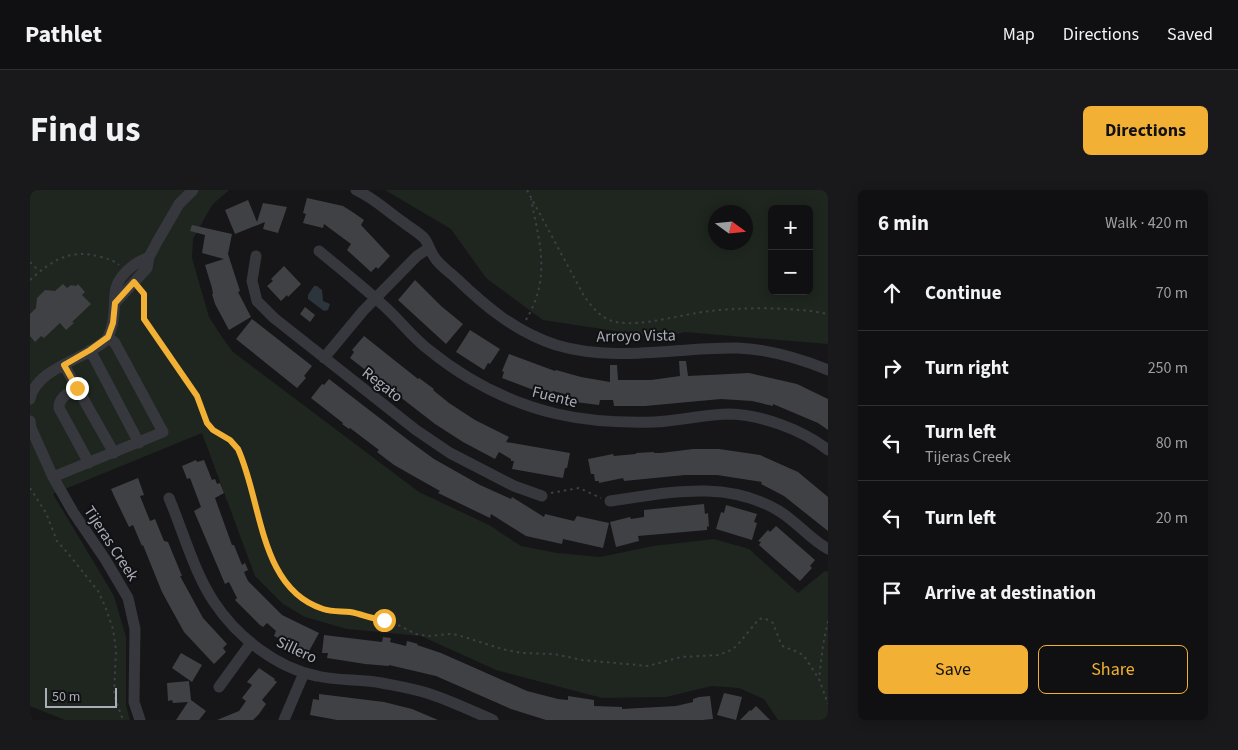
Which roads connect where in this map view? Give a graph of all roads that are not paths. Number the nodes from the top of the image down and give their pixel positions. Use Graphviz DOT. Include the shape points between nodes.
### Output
graph roads {
  1 [pos="193,190"];
  2 [pos="356,190"];
  3 [pos="426,243"];
  4 [pos="319,251"];
  5 [pos="256,256"];
  6 [pos="149,257"];
  7 [pos="375,298"];
  8 [pos="115,303"];
  9 [pos="108,337"];
  10 [pos="90,350"];
  11 [pos="324,358"];
  12 [pos="64,365"];
  13 [pos="828,370"];
  14 [pos="77,388"];
  15 [pos="30,399"];
  16 [pos="30,421"];
  17 [pos="139,443"];
  18 [pos="828,450"];
  19 [pos="114,453"];
  20 [pos="89,463"];
  21 [pos="53,477"];
  22 [pos="542,496"];
  23 [pos="169,498"];
  24 [pos="610,501"];
  25 [pos="828,549"];
  26 [pos="251,643"];
  27 [pos="304,673"];
  28 [pos="219,687"];
  29 [pos="140,720"];
  30 [pos="284,720"];
  31 [pos="493,720"];
  1 -- 6 [label="street" via="179,204"];
  2 -- 3 [label="street" via="375,200"];
  3 -- 7 [label="street"];
  3 -- 13 [label="street, Arroyo Vista" via="435,258 502,318 557,345 599,354 736,348 797,358"];
  4 -- 7 [label="street, Fuente"];
  5 -- 11 [label="street, Regato" via="252,281 257,300"];
  6 -- 8 [label="street" via="147,268"];
  6 -- 8 [label="street" via="126,271 115,291"];
  7 -- 11 [label="street"];
  7 -- 18 [label="street, Fuente" via="428,349 454,369 520,404 590,420 655,422 731,414 773,421 817,441"];
  8 -- 9 [label="street"];
  9 -- 10 [label="street"];
  9 -- 17 [label="street" via="116,343 163,432"];
  10 -- 12 [label="street"];
  10 -- 17 [label="street"];
  11 -- 22 [label="street, Regato" via="450,453 514,486"];
  12 -- 14 [label="street"];
  12 -- 15 [label="street" via="40,380"];
  14 -- 19 [label="street"];
  14 -- 20 [label="street" via="61,398 58,408"];
  16 -- 21 [label="street, Tijeras Creek"];
  17 -- 19 [label="street"];
  19 -- 20 [label="street"];
  20 -- 21 [label="street"];
  21 -- 29 [label="street, Tijeras Creek" via="128,598 135,629 134,702"];
  23 -- 26 [label="street, Sillero" via="214,602"];
  24 -- 25 [label="street" via="700,490 726,491 764,503 780,512"];
  26 -- 27 [label="street, Sillero"];
  26 -- 28 [label="street"];
  27 -- 30 [label="street"];
  27 -- 31 [label="street, Sillero" via="339,680 380,682 429,694"];
}
